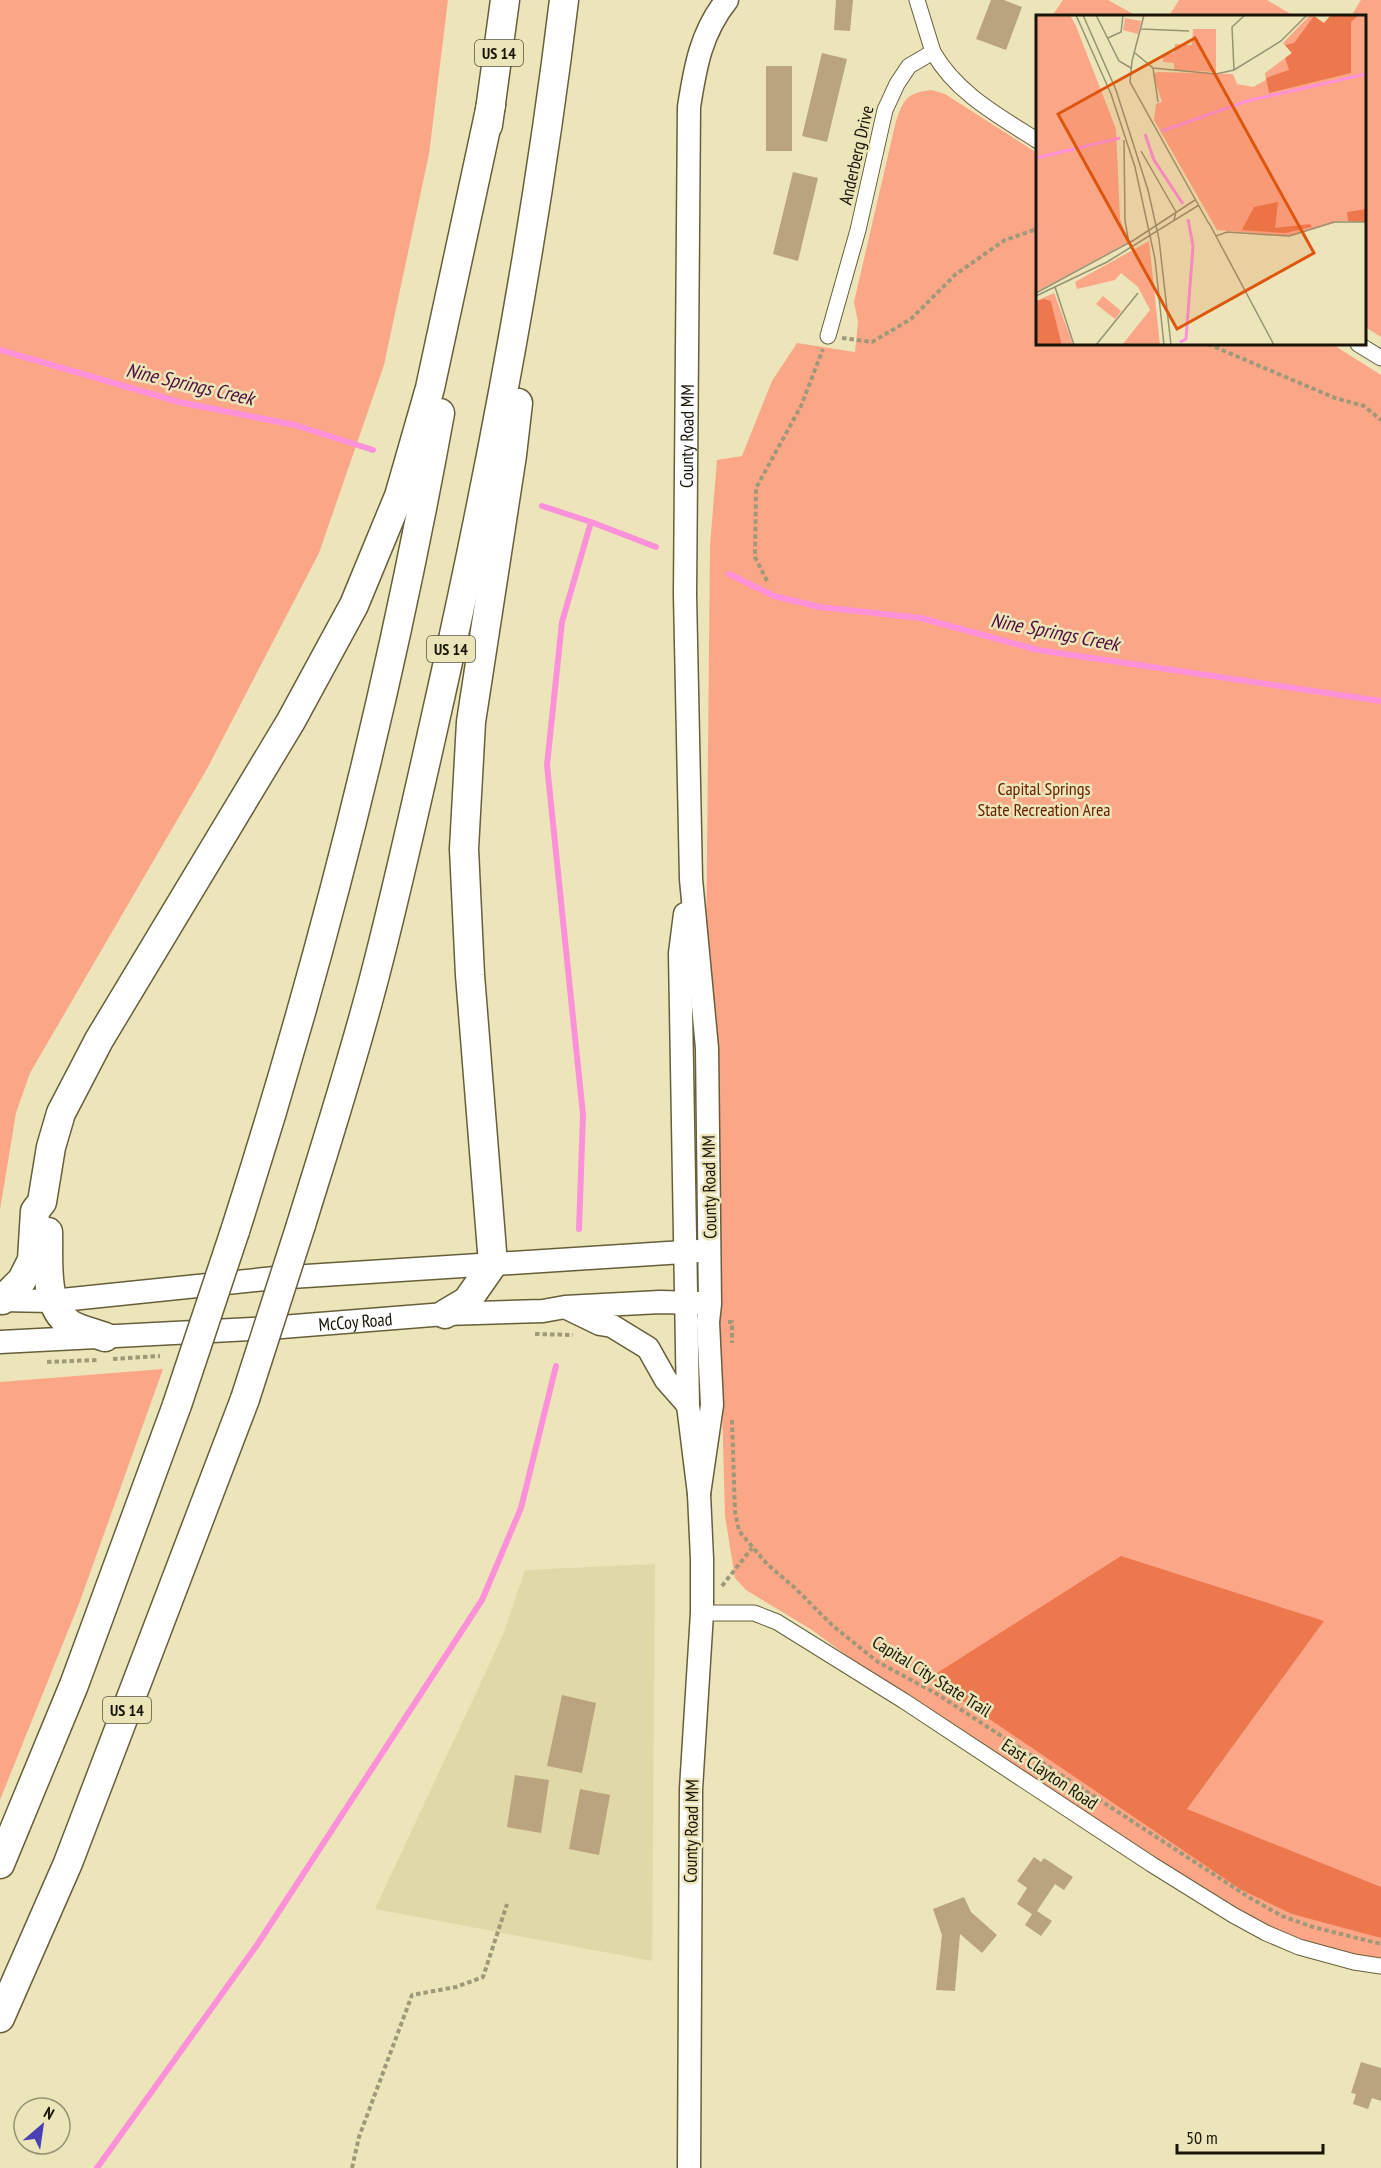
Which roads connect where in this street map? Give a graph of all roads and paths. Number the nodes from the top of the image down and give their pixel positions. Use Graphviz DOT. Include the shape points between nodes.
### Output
graph roads {
  1 [pos="505,0"];
  2 [pos="564,0"];
  3 [pos="727,0"];
  4 [pos="918,0"];
  5 [pos="933,52"];
  6 [pos="491,105"];
  7 [pos="549,106"];
  8 [pos="1036,140"];
  9 [pos="1036,230"];
  10 [pos="828,336"];
  11 [pos="1210,345"];
  12 [pos="1360,345"];
  13 [pos="1381,358"];
  14 [pos="1381,420"];
  15 [pos="767,580"];
  16 [pos="691,879"];
  17 [pos="42,1202"];
  18 [pos="686,1251"];
  19 [pos="710,1252"];
  20 [pos="493,1264"];
  21 [pos="1,1300"];
  22 [pos="52,1301"];
  23 [pos="685,1302"];
  24 [pos="710,1304"];
  25 [pos="565,1307"];
  26 [pos="445,1314"];
  27 [pos="732,1322"];
  28 [pos="105,1337"];
  29 [pos="0,1342"];
  30 [pos="731,1348"];
  31 [pos="688,1405"];
  32 [pos="732,1413"];
  33 [pos="699,1494"];
  34 [pos="752,1548"];
  35 [pos="702,1613"];
  36 [pos="0,1864"];
  37 [pos="507,1904"];
  38 [pos="1381,1944"];
  39 [pos="1381,1966"];
  40 [pos="0,2018"];
  41 [pos="352,2168"];
  42 [pos="689,2168"];
  1 -- 6 [label="highway, US 14"];
  2 -- 7 [label="highway, US 14"];
  3 -- 16 [label="main road, County Road MM" via="702,42 689,107 685,596"];
  4 -- 5 [label="street"];
  5 -- 8 [label="street" via="945,71 974,99"];
  5 -- 10 [label="street, Anderberg Drive" via="909,66 885,110 858,230"];
  6 -- 17 [label="highway" via="430,388 399,496 359,594 291,721 99,1040 61,1113"];
  6 -- 36 [label="highway, US 14, bridge" via="417,537 302,1011 177,1406 74,1685"];
  7 -- 20 [label="highway" via="512,455 471,722 464,849"];
  7 -- 40 [label="highway, US 14, bridge" via="516,326 460,610 376,971 340,1101 245,1399 68,1863"];
  9 -- 10 [label="path" via="1005,240 956,274 911,319 872,342"];
  10 -- 15 [label="path" via="801,406 756,488 755,557"];
  11 -- 14 [label="path" via="1335,398 1364,406"];
  12 -- 13 [label="street"];
  16 -- 18 [label="main road, County Road MM" via="680,953"];
  16 -- 19 [label="main road, County Road MM" via="707,1048"];
  17 -- 21 [label="highway" via="35,1211 32,1260 22,1280"];
  17 -- 22 [label="highway" via="46,1211"];
  18 -- 19 [label="main road"];
  18 -- 20 [label="main road"];
  18 -- 23 [label="main road, County Road MM"];
  19 -- 24 [label="main road, County Road MM"];
  20 -- 22 [label="main road" via="275,1278"];
  20 -- 26 [label="highway" via="467,1301"];
  21 -- 22 [label="main road"];
  22 -- 28 [label="highway" via="70,1324"];
  23 -- 24 [label="main road, McCoy Road"];
  23 -- 25 [label="main road, McCoy Road"];
  23 -- 31 [label="main road, County Road MM"];
  24 -- 33 [label="main road, County Road MM" via="712,1405"];
  25 -- 26 [label="main road, McCoy Road"];
  25 -- 31 [label="main road" via="612,1326 648,1348 666,1380"];
  26 -- 28 [label="main road, McCoy Road"];
  27 -- 30 [label="path"];
  28 -- 29 [label="main road, McCoy Road"];
  31 -- 33 [label="main road, County Road MM"];
  32 -- 34 [label="path, Capital City State Trail" via="735,1512 739,1531"];
  33 -- 35 [label="main road, County Road MM"];
  34 -- 35 [label="path"];
  34 -- 38 [label="path, Capital City State Trail" via="833,1626 878,1662 937,1694 1250,1898 1313,1927"];
  35 -- 39 [label="street, East Clayton Road" via="754,1613 777,1622 1233,1915 1299,1947"];
  35 -- 42 [label="main road, County Road MM" via="691,1789"];
  37 -- 41 [label="path" via="483,1977 456,1987 412,1995 359,2137"];
}
